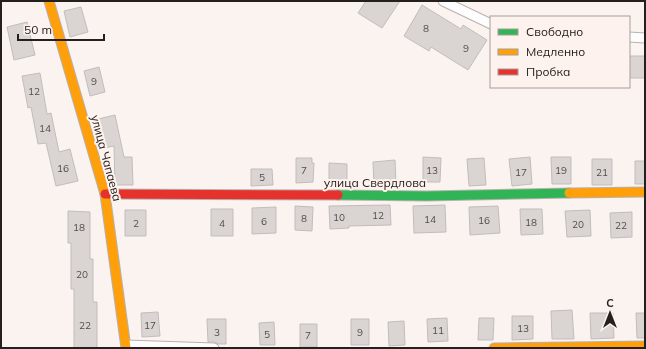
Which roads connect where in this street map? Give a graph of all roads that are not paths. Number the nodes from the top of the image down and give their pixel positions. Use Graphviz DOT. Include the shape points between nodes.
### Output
graph roads {
  1 [pos="49,1"];
  2 [pos="443,1"];
  3 [pos="490,24"];
  4 [pos="630,37"];
  5 [pos="645,38"];
  6 [pos="645,192"];
  7 [pos="105,194"];
  8 [pos="645,346"];
  9 [pos="126,347"];
  10 [pos="214,348"];
  11 [pos="494,348"];
  1 -- 7 [label="street, улица Чапаева"];
  2 -- 3 [label="street"];
  4 -- 5 [label="street"];
  6 -- 7 [label="street, улица Свердлова" via="427,196"];
  7 -- 9 [label="street, улица Чапаева"];
  8 -- 11 [label="street"];
  9 -- 10 [label="street"];
}
